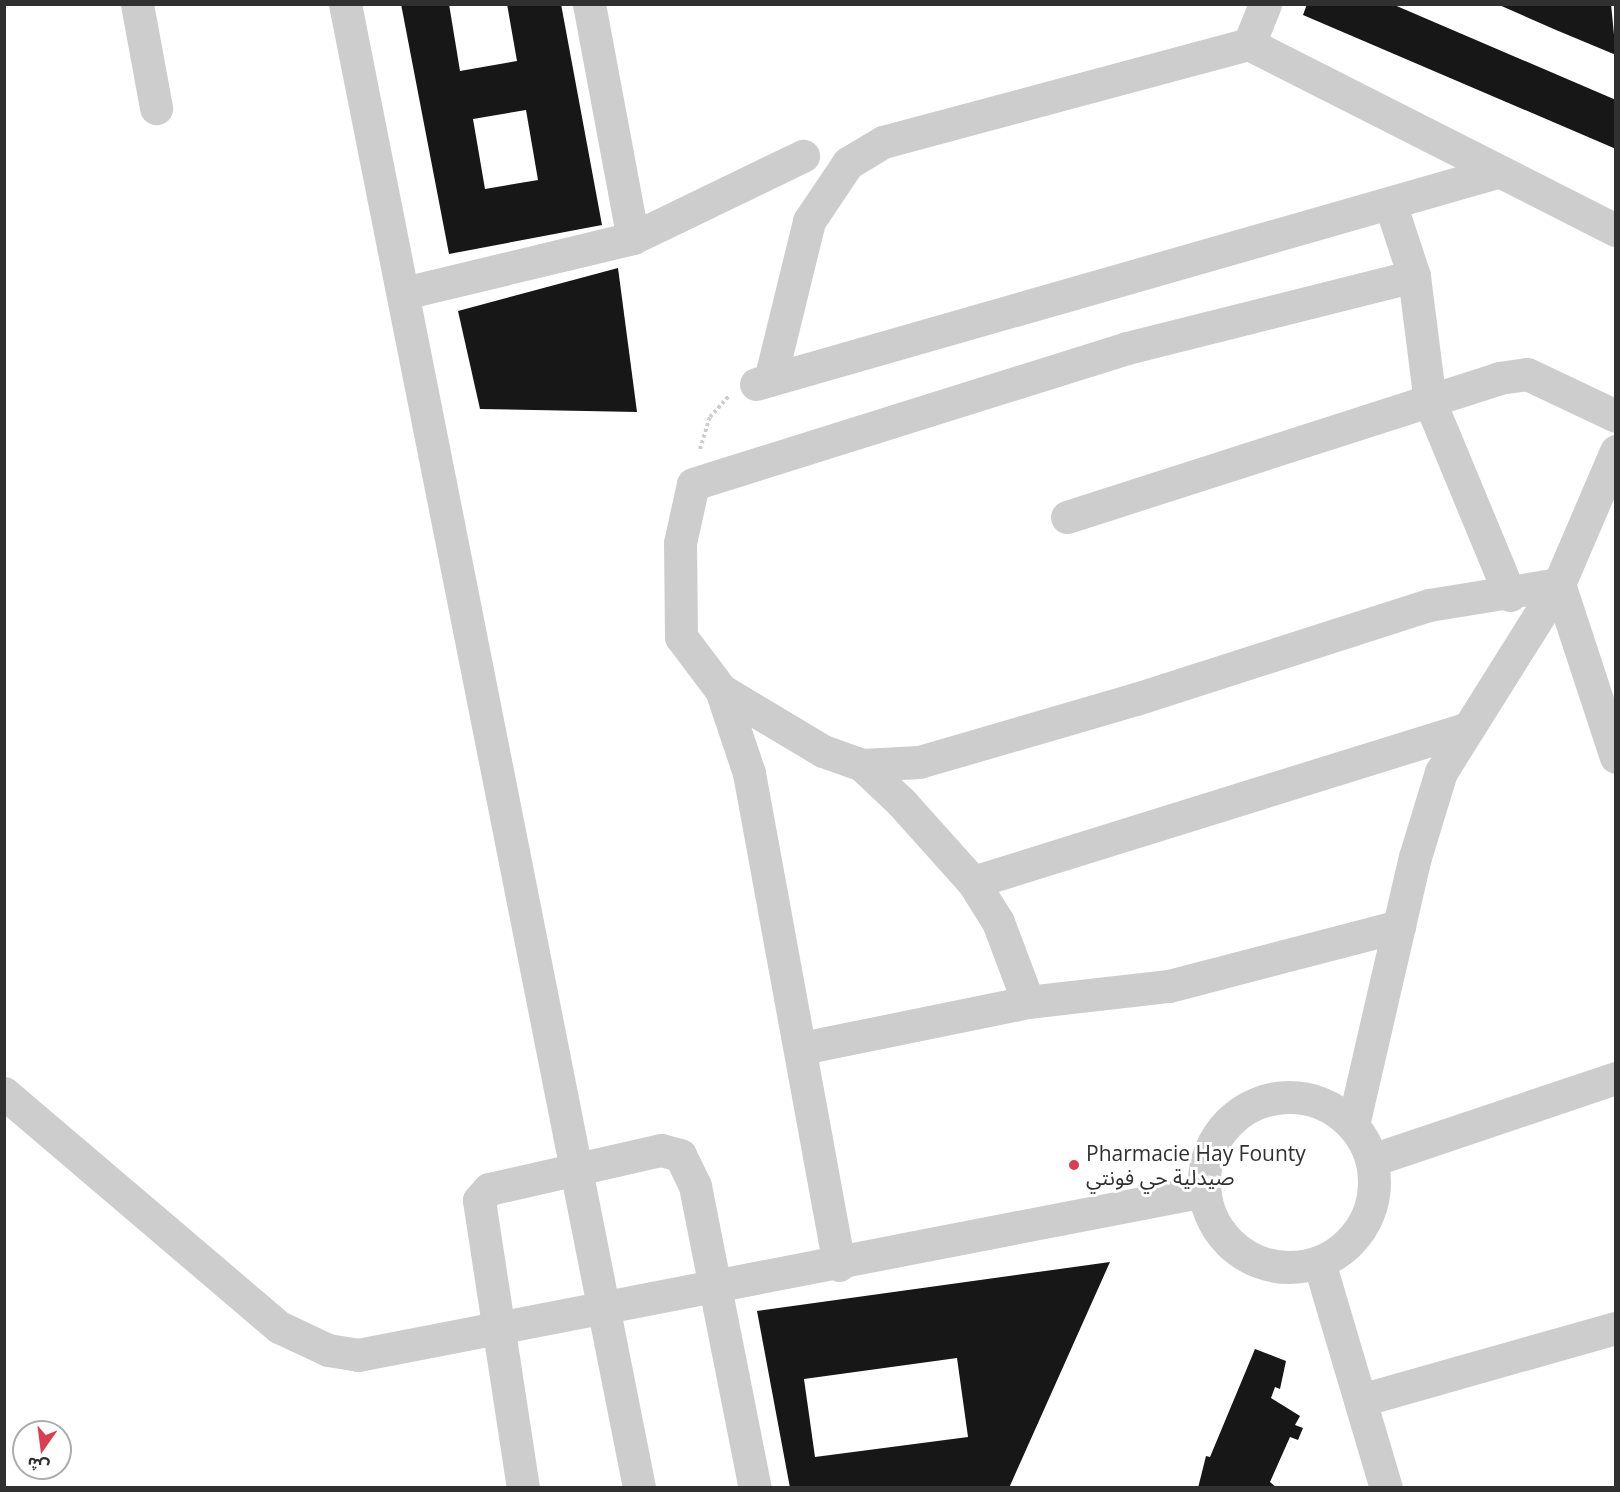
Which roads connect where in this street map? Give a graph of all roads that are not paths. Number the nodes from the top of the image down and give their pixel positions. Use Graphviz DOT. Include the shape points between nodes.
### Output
graph roads {
  1 [pos="137,4"];
  2 [pos="345,4"];
  3 [pos="589,4"];
  4 [pos="1265,4"];
  5 [pos="1249,44"];
  6 [pos="156,108"];
  7 [pos="803,156"];
  8 [pos="1497,172"];
  9 [pos="1390,203"];
  10 [pos="1616,230"];
  11 [pos="633,238"];
  12 [pos="1414,276"];
  13 [pos="404,293"];
  14 [pos="1430,402"];
  15 [pos="1616,416"];
  16 [pos="1616,451"];
  17 [pos="1067,517"];
  18 [pos="1559,584"];
  19 [pos="1510,595"];
  20 [pos="721,690"];
  21 [pos="1468,728"];
  22 [pos="1616,757"];
  23 [pos="862,765"];
  24 [pos="973,882"];
  25 [pos="1399,926"];
  26 [pos="1028,1002"];
  27 [pos="802,1048"];
  28 [pos="1616,1078"];
  29 [pos="4,1093"];
  30 [pos="1353,1125"];
  31 [pos="1372,1160"];
  32 [pos="578,1167"];
  33 [pos="1204,1191"];
  34 [pos="1319,1262"];
  35 [pos="839,1265"];
  36 [pos="716,1285"];
  37 [pos="604,1310"];
  38 [pos="1616,1329"];
  39 [pos="499,1331"];
  40 [pos="1361,1400"];
  41 [pos="523,1488"];
  42 [pos="639,1488"];
  43 [pos="755,1488"];
  44 [pos="1386,1488"];
  1 -- 6 [label="street"];
  2 -- 13 [label="street"];
  3 -- 11 [label="street"];
  4 -- 5 [label="street"];
  5 -- 8 [label="street"];
  5 -- 9 [label="street" via="883,142 848,163 809,221 763,382"];
  7 -- 11 [label="street"];
  8 -- 9 [label="street"];
  8 -- 10 [label="street"];
  9 -- 12 [label="street"];
  11 -- 13 [label="street"];
  12 -- 14 [label="street"];
  12 -- 20 [label="street" via="1127,348 693,484 680,543 681,637"];
  13 -- 32 [label="street" via="509,856"];
  14 -- 15 [label="street" via="1527,374"];
  14 -- 17 [label="street"];
  14 -- 19 [label="street"];
  16 -- 18 [label="street"];
  18 -- 19 [label="street"];
  18 -- 21 [label="street"];
  18 -- 22 [label="street"];
  19 -- 23 [label="street" via="1429,605 1136,699 919,762"];
  20 -- 23 [label="street" via="823,751"];
  20 -- 27 [label="street" via="749,773"];
  21 -- 24 [label="street"];
  21 -- 25 [label="street" via="1441,772"];
  23 -- 24 [label="street"];
  24 -- 26 [label="street" via="998,922"];
  25 -- 26 [label="street" via="1169,986"];
  25 -- 30 [label="street"];
  26 -- 27 [label="street"];
  27 -- 35 [label="street"];
  28 -- 31 [label="street"];
  29 -- 39 [label="street" via="159,1230 279,1328 306,1342 358,1355"];
  30 -- 31 [label="street"];
  30 -- 33 [label="street" via="1307,1098 1280,1097 1254,1104 1232,1118 1215,1139 1205,1164"];
  31 -- 34 [label="street" via="1374,1191 1366,1220 1347,1244"];
  32 -- 36 [label="street" via="662,1150 680,1155 695,1186"];
  32 -- 37 [label="street"];
  32 -- 39 [label="street" via="489,1189 479,1200"];
  33 -- 34 [label="street" via="1211,1216 1246,1255 1270,1265"];
  33 -- 35 [label="street"];
  34 -- 40 [label="street"];
  35 -- 36 [label="street"];
  36 -- 37 [label="street"];
  36 -- 43 [label="street"];
  37 -- 39 [label="street"];
  37 -- 42 [label="street"];
  38 -- 40 [label="street"];
  39 -- 41 [label="street"];
  40 -- 44 [label="street"];
}
